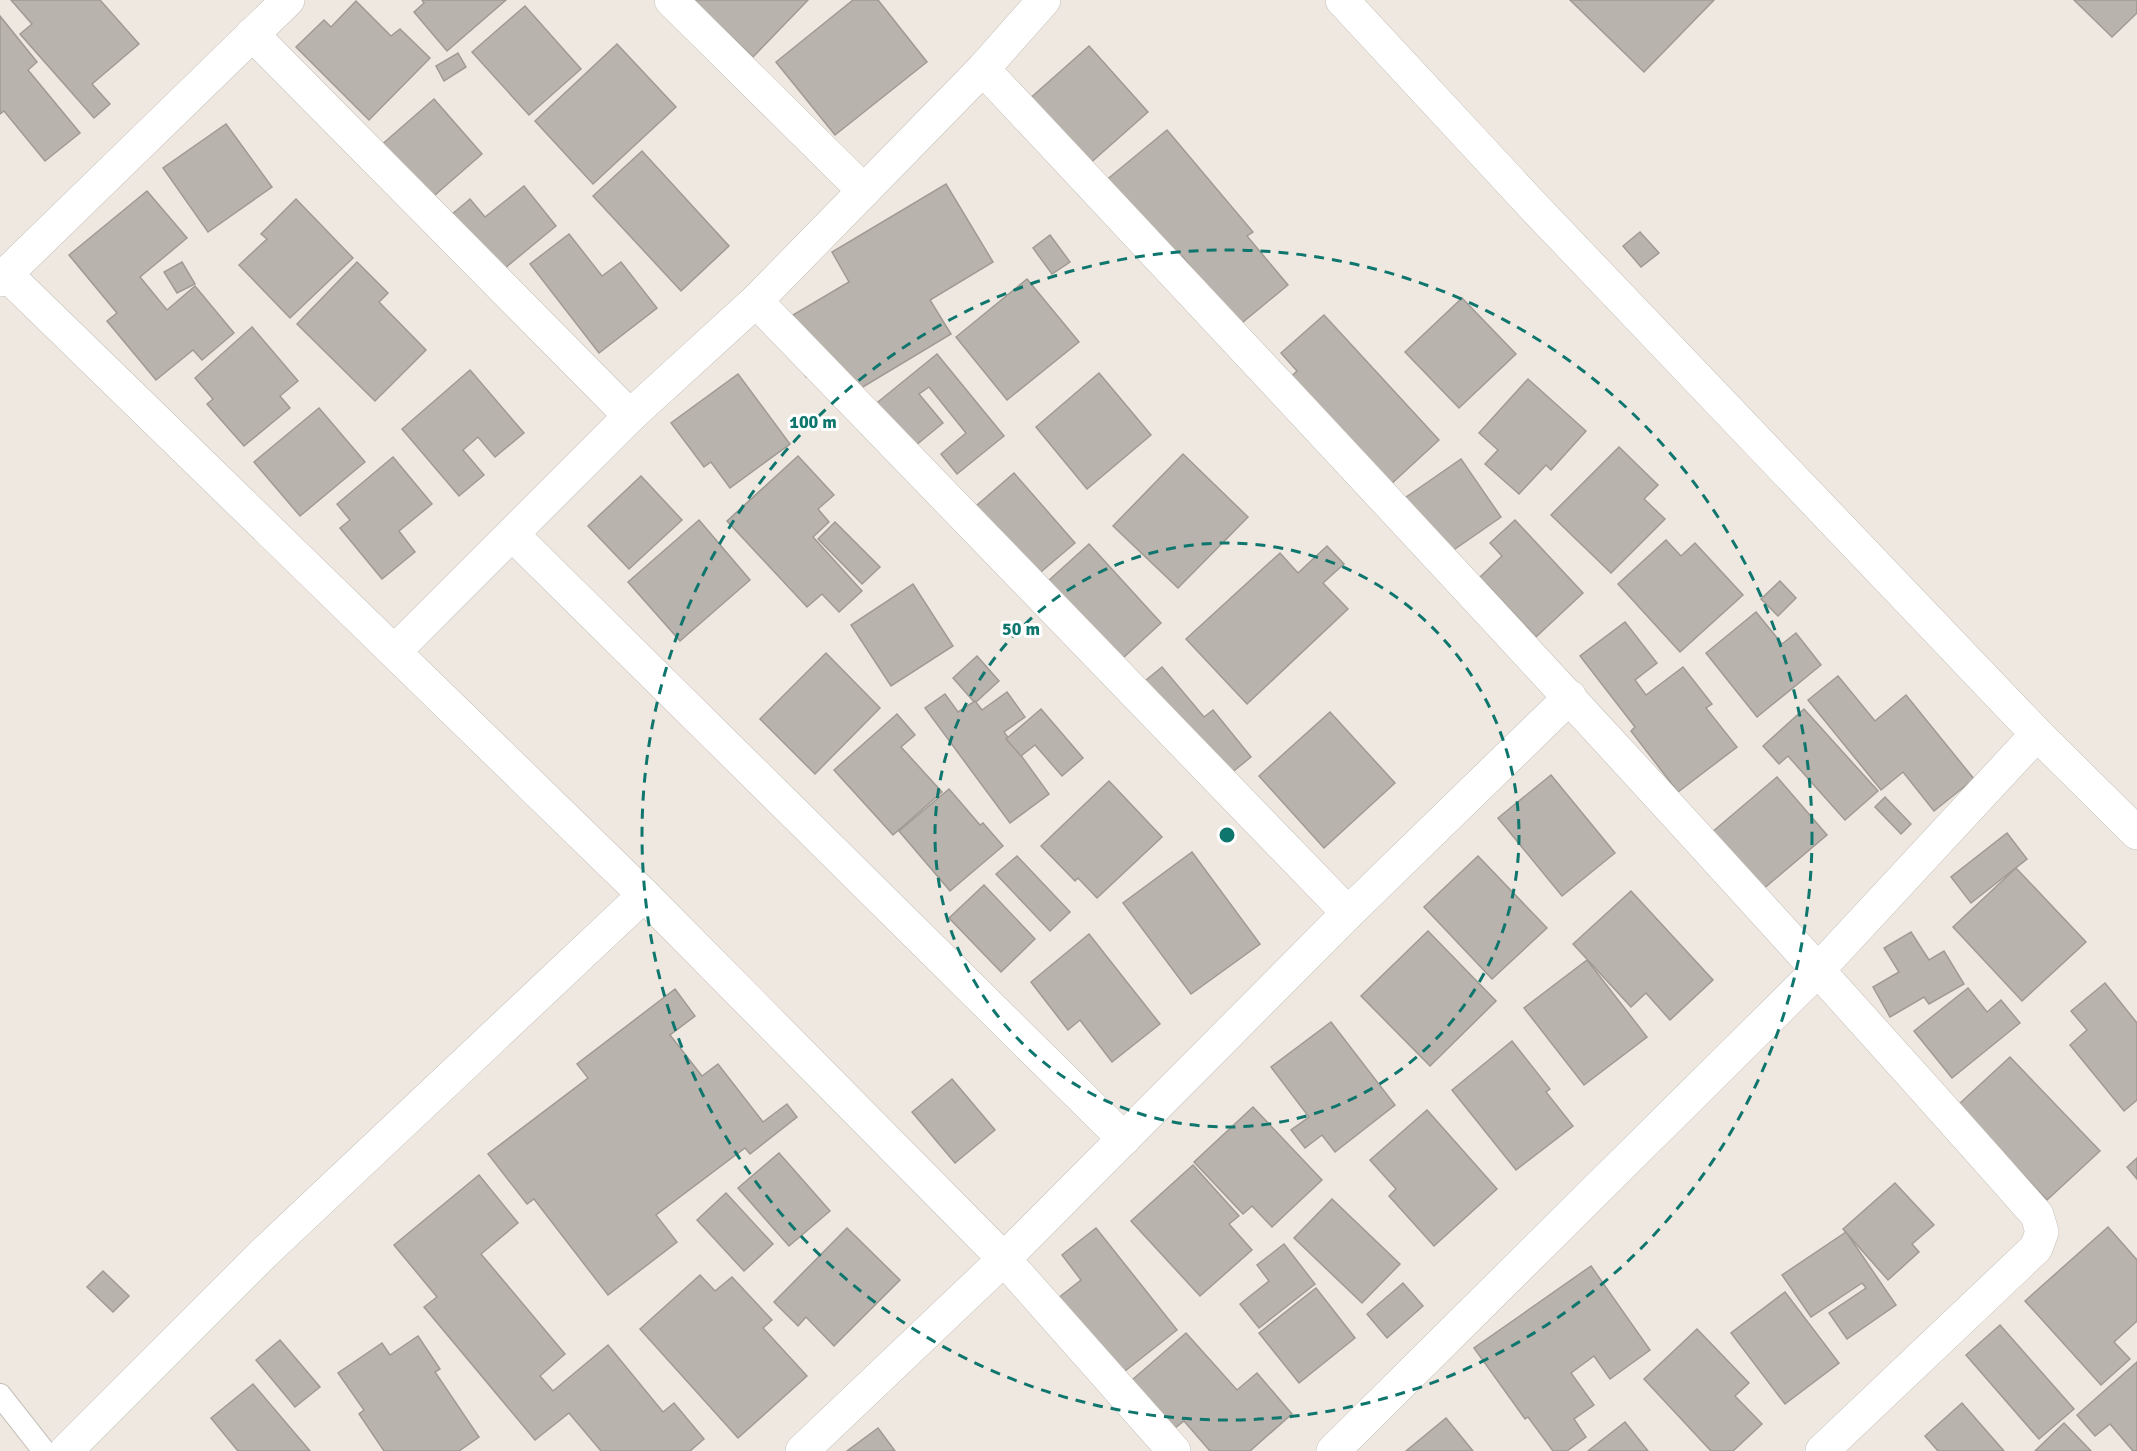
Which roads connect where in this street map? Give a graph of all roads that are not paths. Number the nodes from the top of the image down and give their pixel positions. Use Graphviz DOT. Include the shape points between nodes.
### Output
graph roads {
  1 [pos="288,0"];
  2 [pos="671,0"];
  3 [pos="1044,0"];
  4 [pos="1342,0"];
  5 [pos="252,34"];
  6 [pos="983,69"];
  7 [pos="864,191"];
  8 [pos="3,277"];
  9 [pos="756,301"];
  10 [pos="630,416"];
  11 [pos="512,534"];
  12 [pos="395,651"];
  13 [pos="1570,698"];
  14 [pos="2037,734"];
  15 [pos="2137,832"];
  16 [pos="644,895"];
  17 [pos="1348,913"];
  18 [pos="1819,969"];
  19 [pos="1124,1139"];
  20 [pos="1004,1259"];
  21 [pos="0,1395"];
  22 [pos="44,1451"];
  23 [pos="66,1451"];
  24 [pos="802,1451"];
  25 [pos="1174,1451"];
  26 [pos="1334,1451"];
  27 [pos="1822,1451"];
  1 -- 5 [label="street"];
  2 -- 7 [label="street"];
  3 -- 6 [label="street"];
  4 -- 14 [label="street"];
  5 -- 8 [label="street"];
  5 -- 10 [label="street"];
  6 -- 7 [label="street"];
  6 -- 13 [label="street"];
  7 -- 9 [label="street"];
  8 -- 12 [label="street"];
  9 -- 10 [label="street"];
  9 -- 17 [label="street"];
  10 -- 11 [label="street"];
  11 -- 12 [label="street"];
  11 -- 19 [label="street"];
  12 -- 16 [label="street"];
  13 -- 17 [label="street"];
  13 -- 18 [label="street"];
  14 -- 15 [label="street"];
  14 -- 18 [label="street"];
  16 -- 20 [label="street"];
  16 -- 23 [label="street" via="265,1252"];
  17 -- 19 [label="street"];
  18 -- 26 [label="street"];
  18 -- 27 [label="street" via="2037,1215 2042,1232 2036,1248"];
  19 -- 20 [label="street"];
  20 -- 24 [label="street"];
  20 -- 25 [label="street"];
  21 -- 22 [label="lane"];
}
